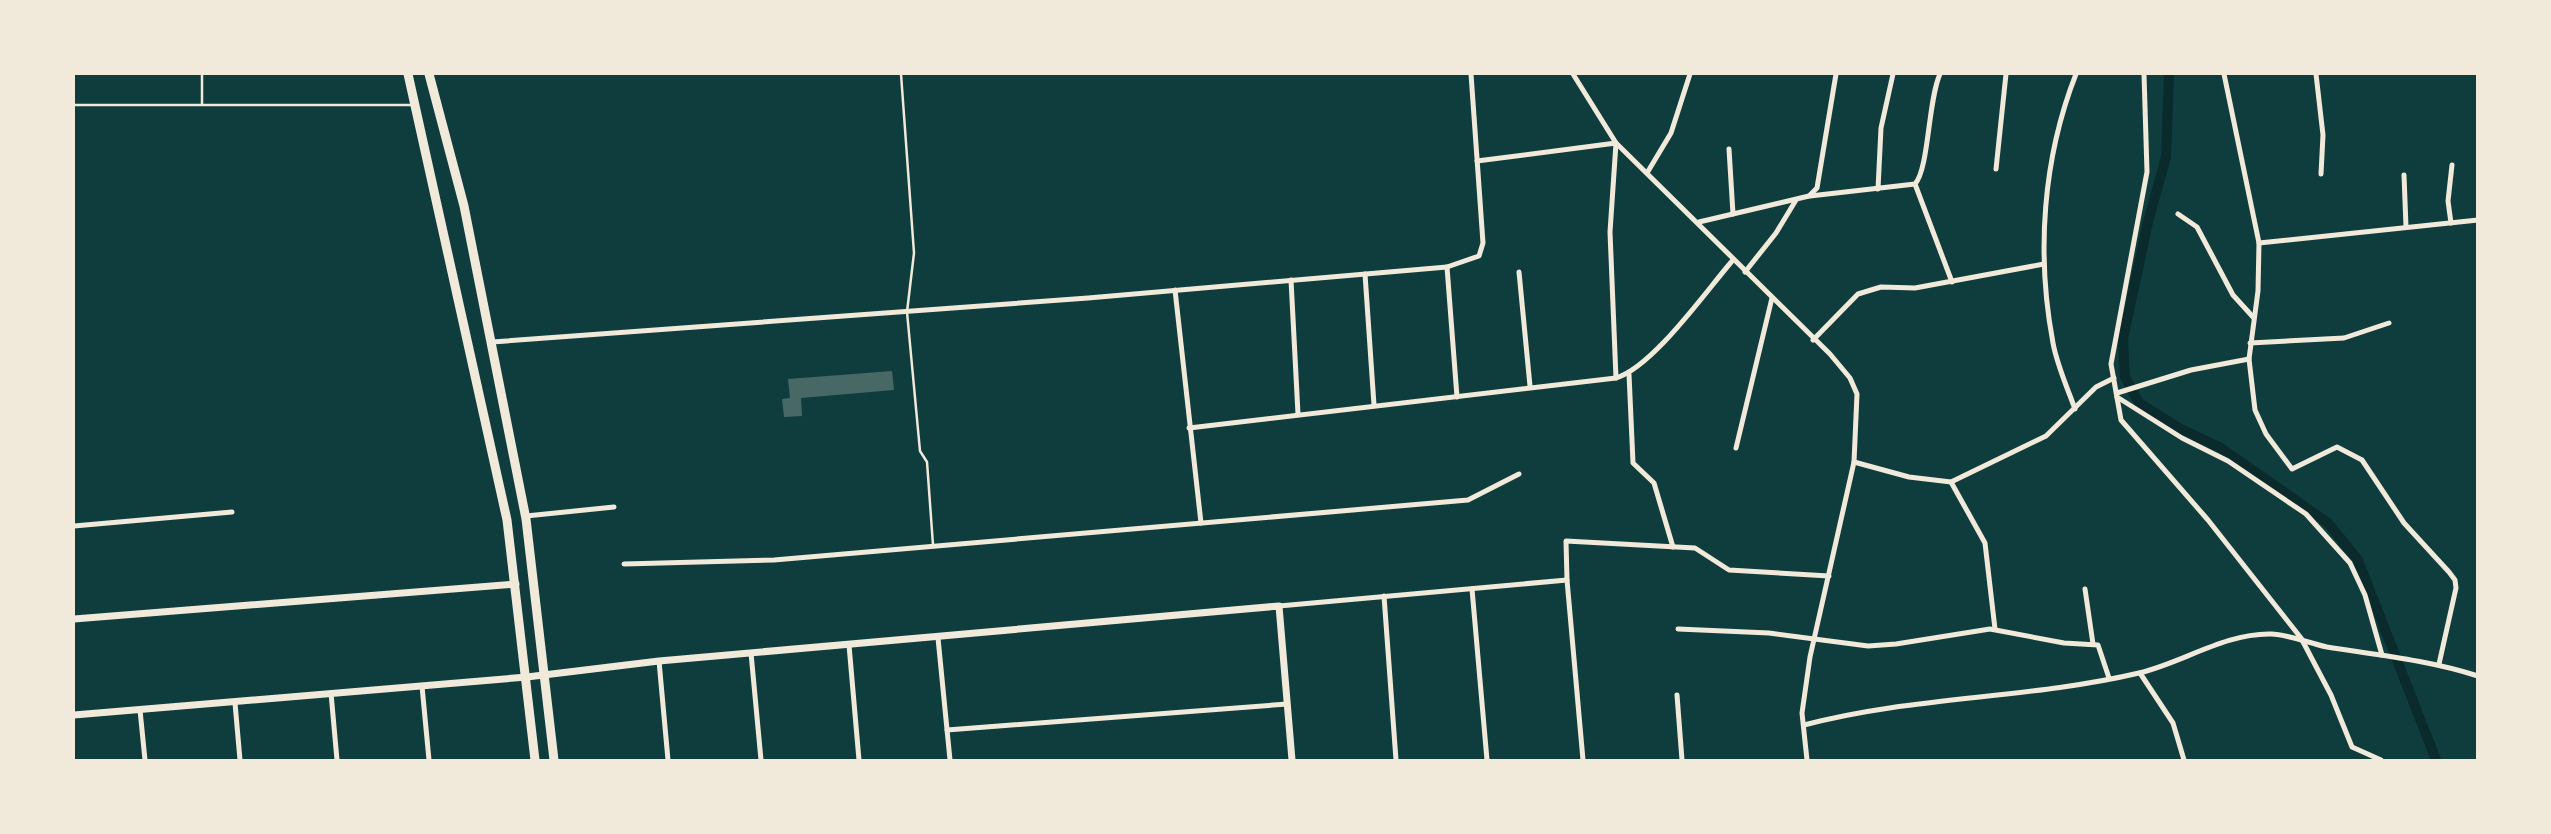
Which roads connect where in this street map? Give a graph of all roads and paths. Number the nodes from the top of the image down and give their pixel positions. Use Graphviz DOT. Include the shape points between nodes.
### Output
graph roads {
  1 [pos="202,74"];
  2 [pos="408,74"];
  3 [pos="429,74"];
  4 [pos="901,74"];
  5 [pos="1471,74"];
  6 [pos="1573,74"];
  7 [pos="1690,74"];
  8 [pos="1836,74"];
  9 [pos="1893,74"];
  10 [pos="1940,74"];
  11 [pos="2007,74"];
  12 [pos="2076,74"];
  13 [pos="2142,74"];
  14 [pos="2224,74"];
  15 [pos="2316,74"];
  16 [pos="202,104"];
  17 [pos="74,105"];
  18 [pos="415,105"];
  19 [pos="1616,144"];
  20 [pos="1729,149"];
  21 [pos="1477,162"];
  22 [pos="2452,165"];
  23 [pos="1996,169"];
  24 [pos="1647,173"];
  25 [pos="2321,174"];
  26 [pos="2404,175"];
  27 [pos="1915,184"];
  28 [pos="1878,189"];
  29 [pos="1809,196"];
  30 [pos="1796,199"];
  31 [pos="1733,214"];
  32 [pos="2178,214"];
  33 [pos="2477,220"];
  34 [pos="1699,222"];
  35 [pos="2452,223"];
  36 [pos="2406,227"];
  37 [pos="2259,243"];
  38 [pos="1733,260"];
  39 [pos="2044,264"];
  40 [pos="1447,267"];
  41 [pos="1519,272"];
  42 [pos="1745,272"];
  43 [pos="1365,274"];
  44 [pos="1291,280"];
  45 [pos="1952,282"];
  46 [pos="1175,290"];
  47 [pos="1772,298"];
  48 [pos="907,312"];
  49 [pos="2253,317"];
  50 [pos="2389,323"];
  51 [pos="1813,340"];
  52 [pos="492,342"];
  53 [pos="2250,343"];
  54 [pos="2249,359"];
  55 [pos="1629,374"];
  56 [pos="1616,378"];
  57 [pos="2114,378"];
  58 [pos="1530,386"];
  59 [pos="2117,394"];
  60 [pos="1457,397"];
  61 [pos="1374,405"];
  62 [pos="2075,409"];
  63 [pos="1298,414"];
  64 [pos="1189,428"];
  65 [pos="1736,448"];
  66 [pos="1854,462"];
  67 [pos="1519,474"];
  68 [pos="1951,482"];
  69 [pos="614,507"];
  70 [pos="232,512"];
  71 [pos="526,516"];
  72 [pos="1201,523"];
  73 [pos="74,526"];
  74 [pos="933,545"];
  75 [pos="1673,547"];
  76 [pos="624,564"];
  77 [pos="1829,576"];
  78 [pos="1567,580"];
  79 [pos="516,584"];
  80 [pos="1472,589"];
  81 [pos="2085,589"];
  82 [pos="1384,596"];
  83 [pos="1279,606"];
  84 [pos="74,620"];
  85 [pos="1678,629"];
  86 [pos="1995,629"];
  87 [pos="938,638"];
  88 [pos="2301,638"];
  89 [pos="1814,640"];
  90 [pos="849,645"];
  91 [pos="2093,645"];
  92 [pos="751,653"];
  93 [pos="2383,655"];
  94 [pos="659,661"];
  95 [pos="2440,664"];
  96 [pos="2140,673"];
  97 [pos="546,676"];
  98 [pos="2477,676"];
  99 [pos="527,677"];
  100 [pos="2109,678"];
  101 [pos="422,686"];
  102 [pos="331,693"];
  103 [pos="1676,695"];
  104 [pos="235,702"];
  105 [pos="1287,704"];
  106 [pos="140,710"];
  107 [pos="74,715"];
  108 [pos="1804,725"];
  109 [pos="947,730"];
  110 [pos="145,761"];
  111 [pos="240,761"];
  112 [pos="337,761"];
  113 [pos="429,761"];
  114 [pos="535,761"];
  115 [pos="554,761"];
  116 [pos="668,761"];
  117 [pos="761,761"];
  118 [pos="859,761"];
  119 [pos="950,761"];
  120 [pos="1292,761"];
  121 [pos="1396,761"];
  122 [pos="1488,761"];
  123 [pos="1583,761"];
  124 [pos="1682,761"];
  125 [pos="1807,761"];
  126 [pos="2184,761"];
  127 [pos="2381,761"];
  1 -- 16 [label="lane"];
  2 -- 18 [label="highway"];
  3 -- 52 [label="highway" via="464,206"];
  4 -- 48 [label="lane" via="914,253"];
  5 -- 21 [label="street"];
  6 -- 19 [label="street"];
  7 -- 24 [label="street" via="1671,133"];
  8 -- 29 [label="street" via="1821,177"];
  9 -- 28 [label="street" via="1881,128"];
  10 -- 27 [label="street" via="1931,97 1922,173"];
  11 -- 23 [label="street"];
  12 -- 39 [label="street" via="2061,111 2052,156"];
  13 -- 57 [label="street" via="2147,172 2111,364"];
  14 -- 37 [label="street"];
  15 -- 25 [label="street" via="2323,135"];
  16 -- 17 [label="lane"];
  16 -- 18 [label="lane"];
  18 -- 79 [label="highway" via="505,507"];
  19 -- 21 [label="street"];
  19 -- 24 [label="street"];
  19 -- 56 [label="street" via="1610,232"];
  20 -- 31 [label="street"];
  21 -- 40 [label="street" via="1479,256"];
  22 -- 35 [label="street" via="2448,201"];
  24 -- 34 [label="street"];
  26 -- 36 [label="street"];
  27 -- 28 [label="street"];
  27 -- 45 [label="street"];
  28 -- 29 [label="street"];
  29 -- 30 [label="street"];
  30 -- 31 [label="street"];
  30 -- 42 [label="street"];
  31 -- 34 [label="street"];
  32 -- 49 [label="street" via="2197,227 2233,295"];
  33 -- 35 [label="street"];
  34 -- 38 [label="street"];
  35 -- 36 [label="street"];
  36 -- 37 [label="street"];
  37 -- 49 [label="street"];
  38 -- 42 [label="street"];
  38 -- 55 [label="street"];
  39 -- 45 [label="street"];
  39 -- 62 [label="street" via="2053,344"];
  40 -- 43 [label="street"];
  40 -- 60 [label="street"];
  41 -- 58 [label="street"];
  42 -- 47 [label="street"];
  43 -- 44 [label="street"];
  43 -- 61 [label="street"];
  44 -- 46 [label="street"];
  44 -- 63 [label="street"];
  45 -- 51 [label="street" via="1881,287 1858,294"];
  46 -- 48 [label="street"];
  46 -- 64 [label="street"];
  47 -- 51 [label="street"];
  47 -- 65 [label="street"];
  48 -- 52 [label="street"];
  48 -- 74 [label="lane"];
  49 -- 53 [label="street"];
  50 -- 53 [label="street" via="2344,338"];
  51 -- 66 [label="street" via="1850,378 1857,394"];
  52 -- 71 [label="highway"];
  53 -- 54 [label="street"];
  54 -- 59 [label="street"];
  54 -- 95 [label="street" via="2255,410 2292,469 2337,447 2362,460 2404,523 2455,580"];
  55 -- 56 [label="street"];
  55 -- 75 [label="street" via="1633,463 1654,482"];
  56 -- 58 [label="street"];
  57 -- 59 [label="street"];
  57 -- 62 [label="street" via="2096,387"];
  58 -- 60 [label="street"];
  59 -- 88 [label="street" via="2121,419"];
  59 -- 93 [label="street" via="2306,514 2350,564 2365,595"];
  60 -- 61 [label="street"];
  61 -- 63 [label="street"];
  62 -- 68 [label="street" via="2046,436"];
  63 -- 64 [label="street"];
  64 -- 72 [label="street"];
  66 -- 68 [label="street" via="1909,477"];
  66 -- 77 [label="street"];
  67 -- 72 [label="street" via="1468,500"];
  68 -- 86 [label="street" via="1985,543"];
  69 -- 71 [label="street"];
  70 -- 73 [label="street"];
  71 -- 97 [label="highway"];
  72 -- 74 [label="street"];
  74 -- 76 [label="street" via="774,560"];
  75 -- 77 [label="street" via="1695,548 1729,570"];
  75 -- 78 [label="street" via="1566,541"];
  77 -- 89 [label="street"];
  78 -- 80 [label="street"];
  78 -- 123 [label="street"];
  79 -- 84 [label="street"];
  79 -- 99 [label="highway"];
  80 -- 82 [label="street"];
  80 -- 122 [label="street"];
  81 -- 91 [label="street"];
  82 -- 83 [label="street"];
  82 -- 121 [label="street"];
  83 -- 87 [label="street"];
  83 -- 105 [label="street"];
  85 -- 89 [label="street"];
  86 -- 89 [label="street" via="1868,646"];
  86 -- 91 [label="street"];
  87 -- 90 [label="street"];
  87 -- 109 [label="street"];
  88 -- 93 [label="street" via="2322,646"];
  88 -- 96 [label="street" via="2269,634 2233,640"];
  88 -- 127 [label="street" via="2352,747"];
  89 -- 108 [label="street"];
  90 -- 92 [label="street"];
  90 -- 118 [label="street"];
  91 -- 100 [label="street" via="2098,645"];
  92 -- 94 [label="street"];
  92 -- 117 [label="street"];
  93 -- 95 [label="street"];
  94 -- 97 [label="street"];
  94 -- 116 [label="street"];
  95 -- 98 [label="street"];
  96 -- 100 [label="street"];
  96 -- 126 [label="street" via="2173,723"];
  97 -- 99 [label="street"];
  97 -- 115 [label="highway"];
  99 -- 101 [label="street"];
  99 -- 114 [label="highway"];
  100 -- 108 [label="street" via="1883,708"];
  101 -- 102 [label="street"];
  101 -- 113 [label="street"];
  102 -- 104 [label="street"];
  102 -- 112 [label="street"];
  103 -- 124 [label="street"];
  104 -- 106 [label="street"];
  104 -- 111 [label="street"];
  105 -- 109 [label="street"];
  105 -- 120 [label="street"];
  106 -- 107 [label="street"];
  106 -- 110 [label="street"];
  108 -- 125 [label="street"];
  109 -- 119 [label="street"];
}
